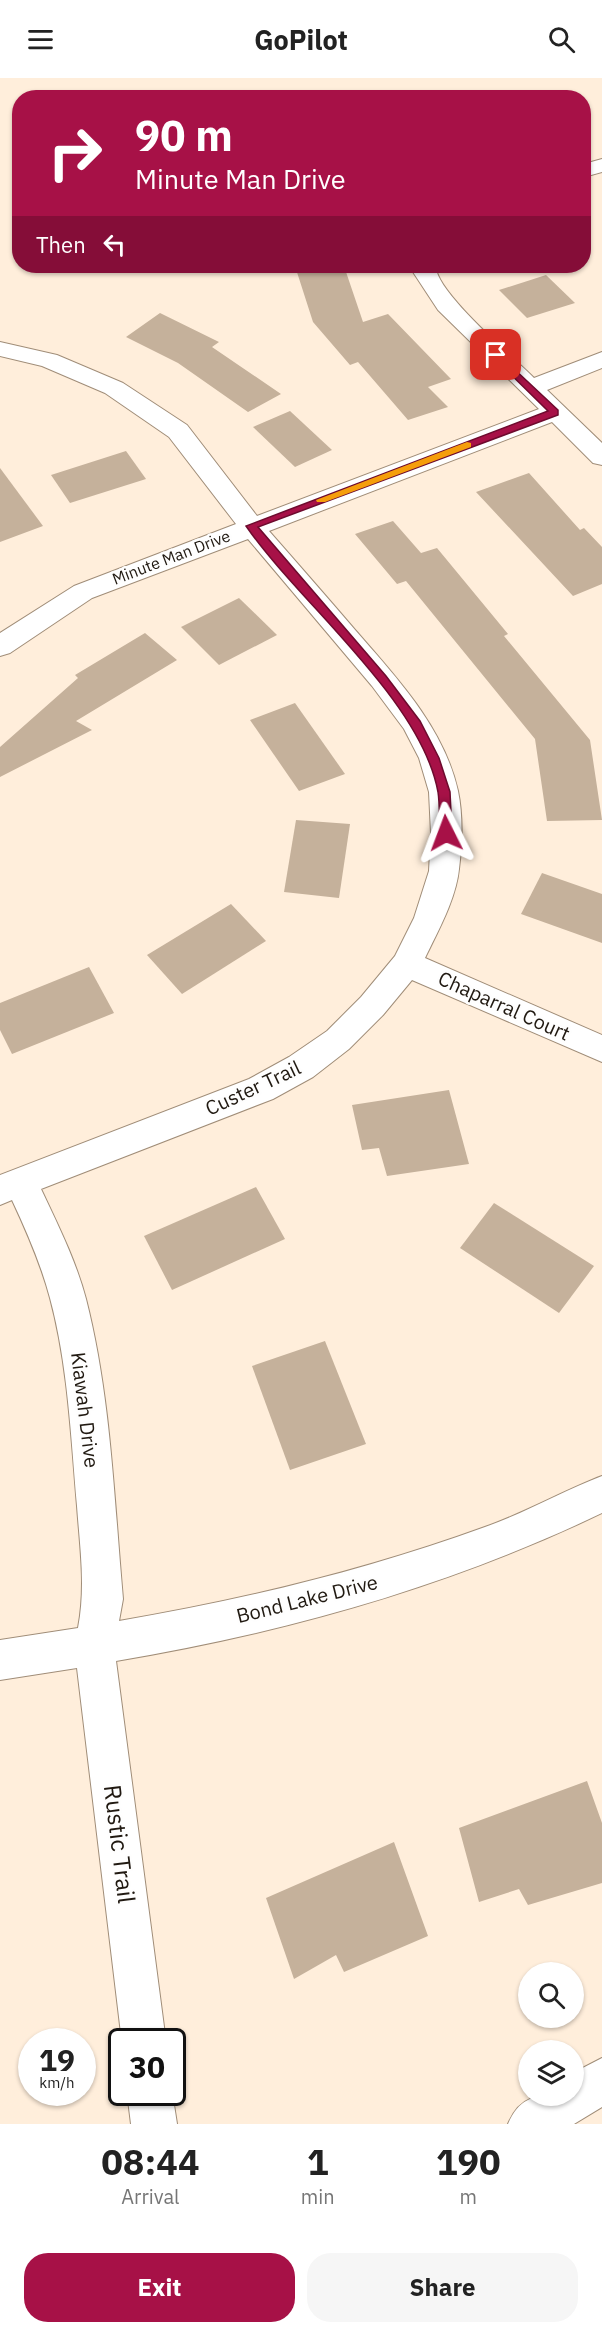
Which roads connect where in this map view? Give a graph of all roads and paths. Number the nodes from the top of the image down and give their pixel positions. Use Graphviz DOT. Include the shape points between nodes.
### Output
graph roads {
  1 [pos="425,273"];
  2 [pos="0,349"];
  3 [pos="602,359"];
  4 [pos="530,388"];
  5 [pos="555,412"];
  6 [pos="602,457"];
  7 [pos="251,526"];
  8 [pos="0,646"];
  9 [pos="407,964"];
  10 [pos="602,1049"];
  11 [pos="11,1186"];
  12 [pos="602,1494"];
  13 [pos="94,1647"];
  14 [pos="0,1660"];
  15 [pos="142,2028"];
  16 [pos="602,2081"];
  17 [pos="152,2106"];
  18 [pos="154,2124"];
  19 [pos="531,2124"];
  1 -- 4 [label="street" via="446,305"];
  2 -- 7 [label="street, Custer Trail" via="49,360 114,388 178,431"];
  3 -- 4 [label="street"];
  4 -- 5 [label="street"];
  5 -- 6 [label="street"];
  5 -- 7 [label="street, Minute Man Drive"];
  7 -- 8 [label="street, Minute Man Drive" via="82,592"];
  7 -- 9 [label="street, Custer Trail" via="382,679 416,724 433,758 444,792 444,871 429,918"];
  9 -- 10 [label="street, Chaparral Court"];
  9 -- 11 [label="street, Custer Trail" via="338,1040 301,1067 261,1089"];
  11 -- 13 [label="street, Kiawah Drive" via="46,1236 68,1298 79,1355 90,1436 103,1599"];
  12 -- 13 [label="street, Bond Lake Drive" via="487,1545 389,1578 287,1607"];
  13 -- 14 [label="street, Bond Lake Drive"];
  13 -- 15 [label="street, Rustic Trail"];
  16 -- 19 [label="street"];
  17 -- 18 [label="street"];
}
